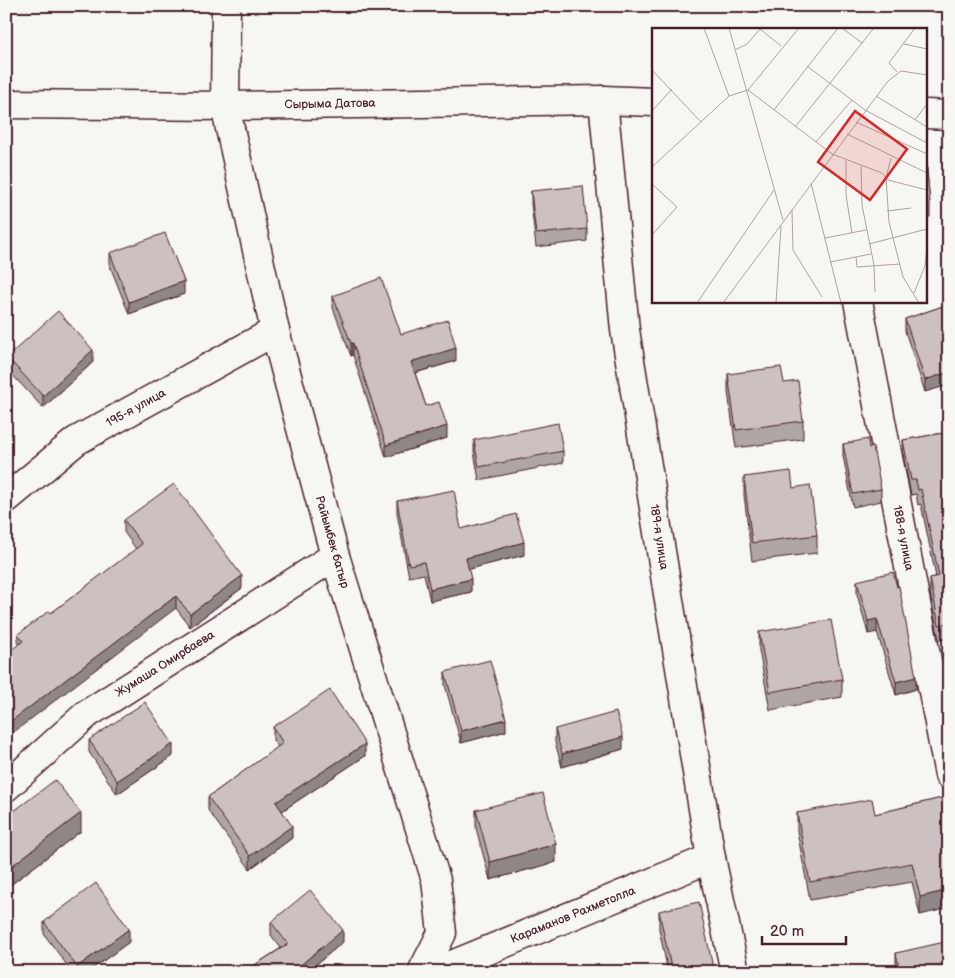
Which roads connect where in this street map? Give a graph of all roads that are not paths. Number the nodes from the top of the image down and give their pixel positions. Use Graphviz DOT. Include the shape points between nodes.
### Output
graph roads {
  1 [pos="226,6"];
  2 [pos="603,100"];
  3 [pos="652,102"];
  4 [pos="6,104"];
  5 [pos="225,106"];
  6 [pos="928,114"];
  7 [pos="949,114"];
  8 [pos="858,302"];
  9 [pos="275,331"];
  10 [pos="6,499"];
  11 [pos="335,556"];
  12 [pos="949,775"];
  13 [pos="6,787"];
  14 [pos="711,858"];
  15 [pos="422,972"];
  16 [pos="435,972"];
  17 [pos="735,972"];
  1 -- 5 [label="street, Райымбек батыр"];
  2 -- 3 [label="street, Сырыма Датова"];
  2 -- 5 [label="street, Сырыма Датова"];
  2 -- 14 [label="street, 189-я улица" via="625,330"];
  4 -- 5 [label="street, Сырыма Датова"];
  5 -- 9 [label="street, Райымбек батыр"];
  6 -- 7 [label="street"];
  8 -- 12 [label="street, 188-я улица"];
  9 -- 10 [label="street, 195-я улица" via="76,441"];
  9 -- 11 [label="street, Райымбек батыр"];
  11 -- 13 [label="street, Жумаша Омирбаева" via="87,714"];
  11 -- 15 [label="street, Райымбек батыр" via="436,880 442,933"];
  14 -- 16 [label="street, Караманов Рахметолла"];
  14 -- 17 [label="street, 189-я улица"];
}
